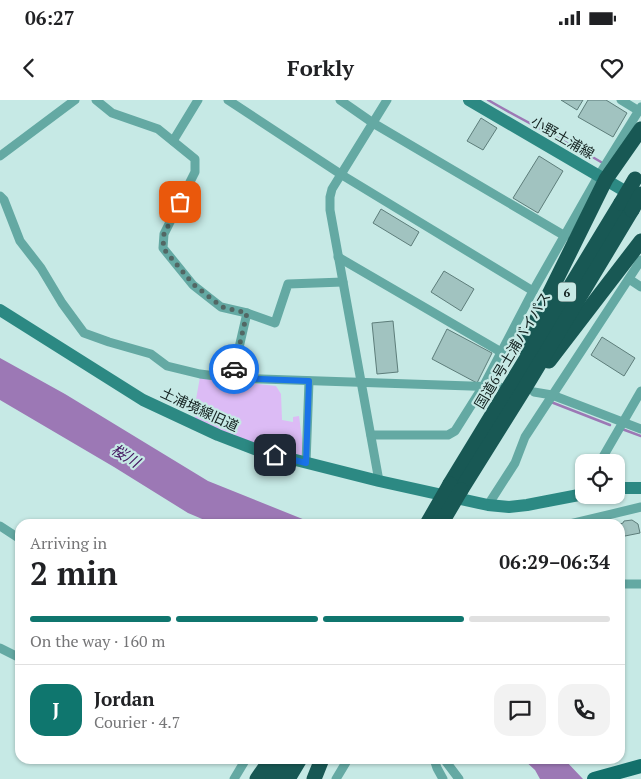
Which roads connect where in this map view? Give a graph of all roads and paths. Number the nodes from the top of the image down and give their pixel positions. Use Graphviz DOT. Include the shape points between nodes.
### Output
graph roads {
  1 [pos="75,100"];
  2 [pos="96,100"];
  3 [pos="198,100"];
  4 [pos="228,100"];
  5 [pos="340,100"];
  6 [pos="387,100"];
  7 [pos="469,100"];
  8 [pos="621,100"];
  9 [pos="640,109"];
  10 [pos="373,123"];
  11 [pos="641,129"];
  12 [pos="173,141"];
  13 [pos="0,156"];
  14 [pos="638,174"];
  15 [pos="342,176"];
  16 [pos="602,177"];
  17 [pos="641,194"];
  18 [pos="0,196"];
  19 [pos="631,204"];
  20 [pos="565,236"];
  21 [pos="641,241"];
  22 [pos="338,257"];
  23 [pos="641,260"];
  24 [pos="628,280"];
  25 [pos="343,282"];
  26 [pos="641,287"];
  27 [pos="533,291"];
  28 [pos="0,310"];
  29 [pos="247,313"];
  30 [pos="501,352"];
  31 [pos="232,378"];
  32 [pos="309,381"];
  33 [pos="361,382"];
  34 [pos="484,385"];
  35 [pos="518,386"];
  36 [pos="641,391"];
  37 [pos="552,395"];
  38 [pos="623,422"];
  39 [pos="641,429"];
  40 [pos="370,435"];
  41 [pos="605,454"];
  42 [pos="306,463"];
  43 [pos="378,481"];
  44 [pos="456,487"];
  45 [pos="625,488"];
  46 [pos="641,488"];
  47 [pos="575,496"];
  48 [pos="488,506"];
  49 [pos="641,507"];
  50 [pos="431,519"];
  51 [pos="443,519"];
  52 [pos="604,519"];
  53 [pos="0,526"];
  54 [pos="15,536"];
  55 [pos="625,584"];
  56 [pos="641,584"];
  57 [pos="0,648"];
  58 [pos="15,656"];
  59 [pos="243,764"];
  60 [pos="268,764"];
  61 [pos="281,764"];
  62 [pos="297,764"];
  63 [pos="320,764"];
  64 [pos="345,764"];
  65 [pos="436,764"];
  66 [pos="448,764"];
  67 [pos="641,766"];
  68 [pos="234,779"];
  69 [pos="257,779"];
  70 [pos="272,779"];
  71 [pos="288,779"];
  72 [pos="314,779"];
  73 [pos="336,779"];
  74 [pos="443,779"];
  75 [pos="459,779"];
  76 [pos="594,779"];
  1 -- 13 [label="street"];
  2 -- 12 [label="street" via="112,113 158,129"];
  3 -- 12 [label="street"];
  4 -- 15 [label="street"];
  5 -- 10 [label="street"];
  6 -- 10 [label="street"];
  7 -- 16 [label="street, 小野土浦線"];
  8 -- 9 [label="street"];
  9 -- 16 [label="street"];
  10 -- 15 [label="street"];
  10 -- 20 [label="street"];
  11 -- 16 [label="highway"];
  12 -- 29 [label="street" via="195,159 195,172 164,234 163,248 193,284 222,307"];
  14 -- 19 [label="highway, 国道6号土浦バイパス / 6, bridge"];
  15 -- 22 [label="street" via="332,188 330,197"];
  15 -- 27 [label="street"];
  16 -- 19 [label="street, 小野土浦線"];
  16 -- 20 [label="street"];
  16 -- 35 [label="highway" via="518,356"];
  17 -- 19 [label="highway, 国道6号土浦バイパス / 6, bridge"];
  18 -- 31 [label="street" via="20,241 84,333 151,354 167,366"];
  19 -- 35 [label="highway, 国道6号土浦バイパス / 6"];
  20 -- 27 [label="street"];
  21 -- 35 [label="highway" via="538,376"];
  22 -- 25 [label="street"];
  22 -- 30 [label="street"];
  23 -- 24 [label="street"];
  24 -- 26 [label="street"];
  24 -- 37 [label="street"];
  25 -- 29 [label="street" via="288,284 275,323"];
  25 -- 33 [label="street"];
  27 -- 30 [label="street"];
  28 -- 42 [label="street, 土浦境線旧道" via="144,400 251,448"];
  29 -- 31 [label="street"];
  30 -- 34 [label="street"];
  31 -- 32 [label="street"];
  32 -- 33 [label="street"];
  32 -- 42 [label="street"];
  33 -- 34 [label="street"];
  33 -- 40 [label="street"];
  34 -- 35 [label="street"];
  34 -- 40 [label="street" via="455,431 448,435"];
  35 -- 37 [label="street"];
  35 -- 44 [label="highway, 国道6号土浦バイパス / 6"];
  36 -- 38 [label="street"];
  37 -- 38 [label="street"];
  37 -- 48 [label="street"];
  38 -- 39 [label="street"];
  38 -- 41 [label="street"];
  40 -- 43 [label="street"];
  42 -- 43 [label="street, 土浦境線旧道"];
  43 -- 48 [label="street, 土浦境線旧道"];
  44 -- 50 [label="highway, 国道6号土浦バイパス / 6, bridge"];
  44 -- 51 [label="highway, 国道6号土浦バイパス / 6, bridge"];
  45 -- 46 [label="street"];
  47 -- 48 [label="street, 土浦境線旧道" via="526,505"];
  49 -- 52 [label="street"];
  53 -- 54 [label="street"];
  55 -- 56 [label="street"];
  57 -- 58 [label="street"];
  59 -- 68 [label="street"];
  60 -- 69 [label="highway"];
  61 -- 70 [label="highway"];
  62 -- 71 [label="highway"];
  63 -- 72 [label="highway"];
  64 -- 73 [label="street"];
  65 -- 74 [label="street"];
  66 -- 75 [label="street"];
  67 -- 76 [label="main road"];
}
